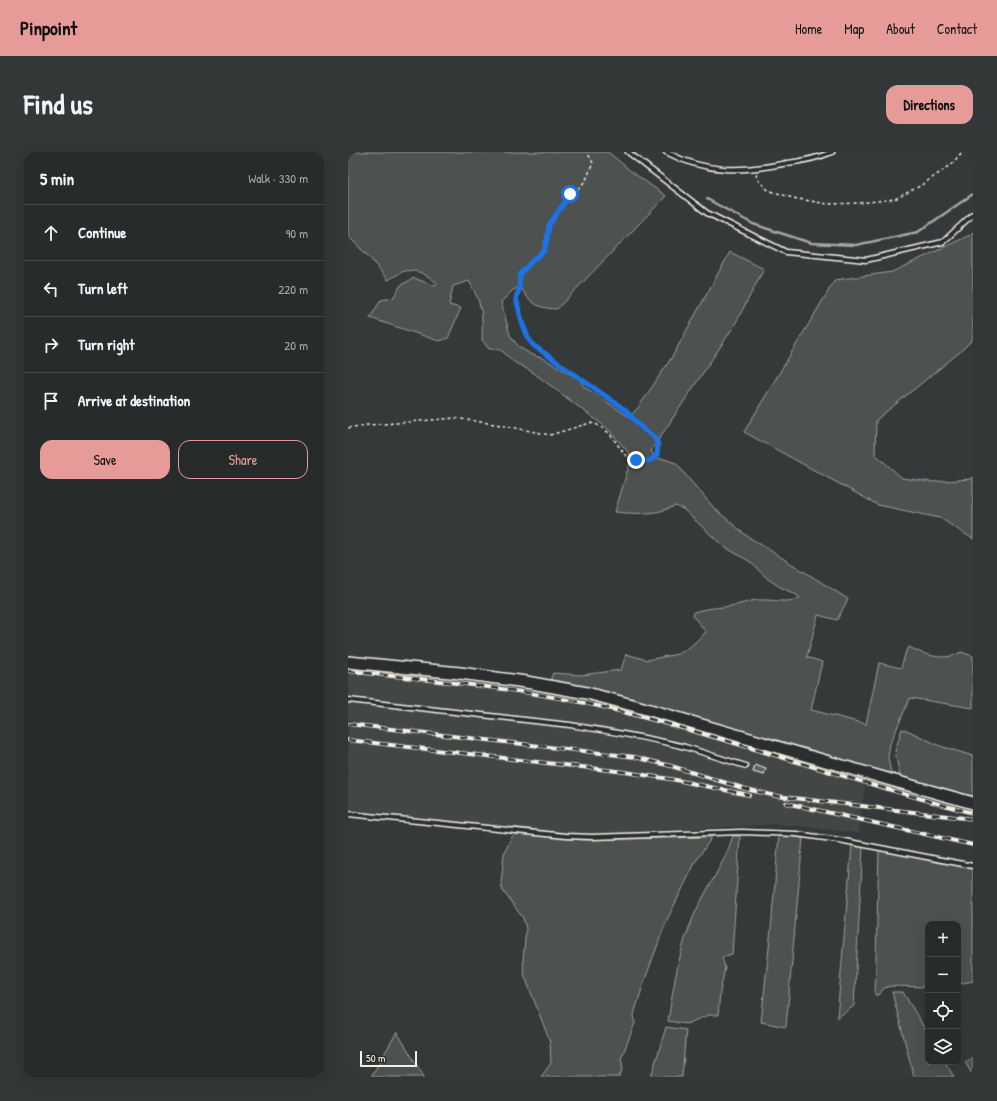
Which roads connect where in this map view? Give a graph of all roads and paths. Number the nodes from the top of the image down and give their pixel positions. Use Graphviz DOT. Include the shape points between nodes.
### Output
graph roads {
  1 [pos="587,152"];
  2 [pos="628,152"];
  3 [pos="666,152"];
  4 [pos="832,152"];
  5 [pos="962,152"];
  6 [pos="754,169"];
  7 [pos="973,214"];
  8 [pos="348,428"];
  9 [pos="348,662"];
  10 [pos="348,700"];
  11 [pos="746,766"];
  12 [pos="973,803"];
  13 [pos="348,814"];
  14 [pos="973,866"];
  1 -- 8 [label="path" via="593,163 586,180 570,194 549,225 544,251 520,274 516,298 522,322 533,345 625,410 654,437 658,444 657,455 646,462 626,456 609,433 590,422 550,435 455,418"];
  2 -- 7 [label="lane" via="707,213 786,252 866,260 943,242"];
  3 -- 6 [label="lane" via="680,160 701,166 729,170"];
  4 -- 6 [label="lane" via="818,158"];
  5 -- 6 [label="path" via="951,165 920,186 895,198 860,203 828,204 793,198 768,190 757,179"];
  9 -- 12 [label="main road" via="460,673 587,693"];
  10 -- 11 [label="lane" via="605,730 685,747"];
  13 -- 14 [label="lane" via="566,836 742,832 796,834"];
}
